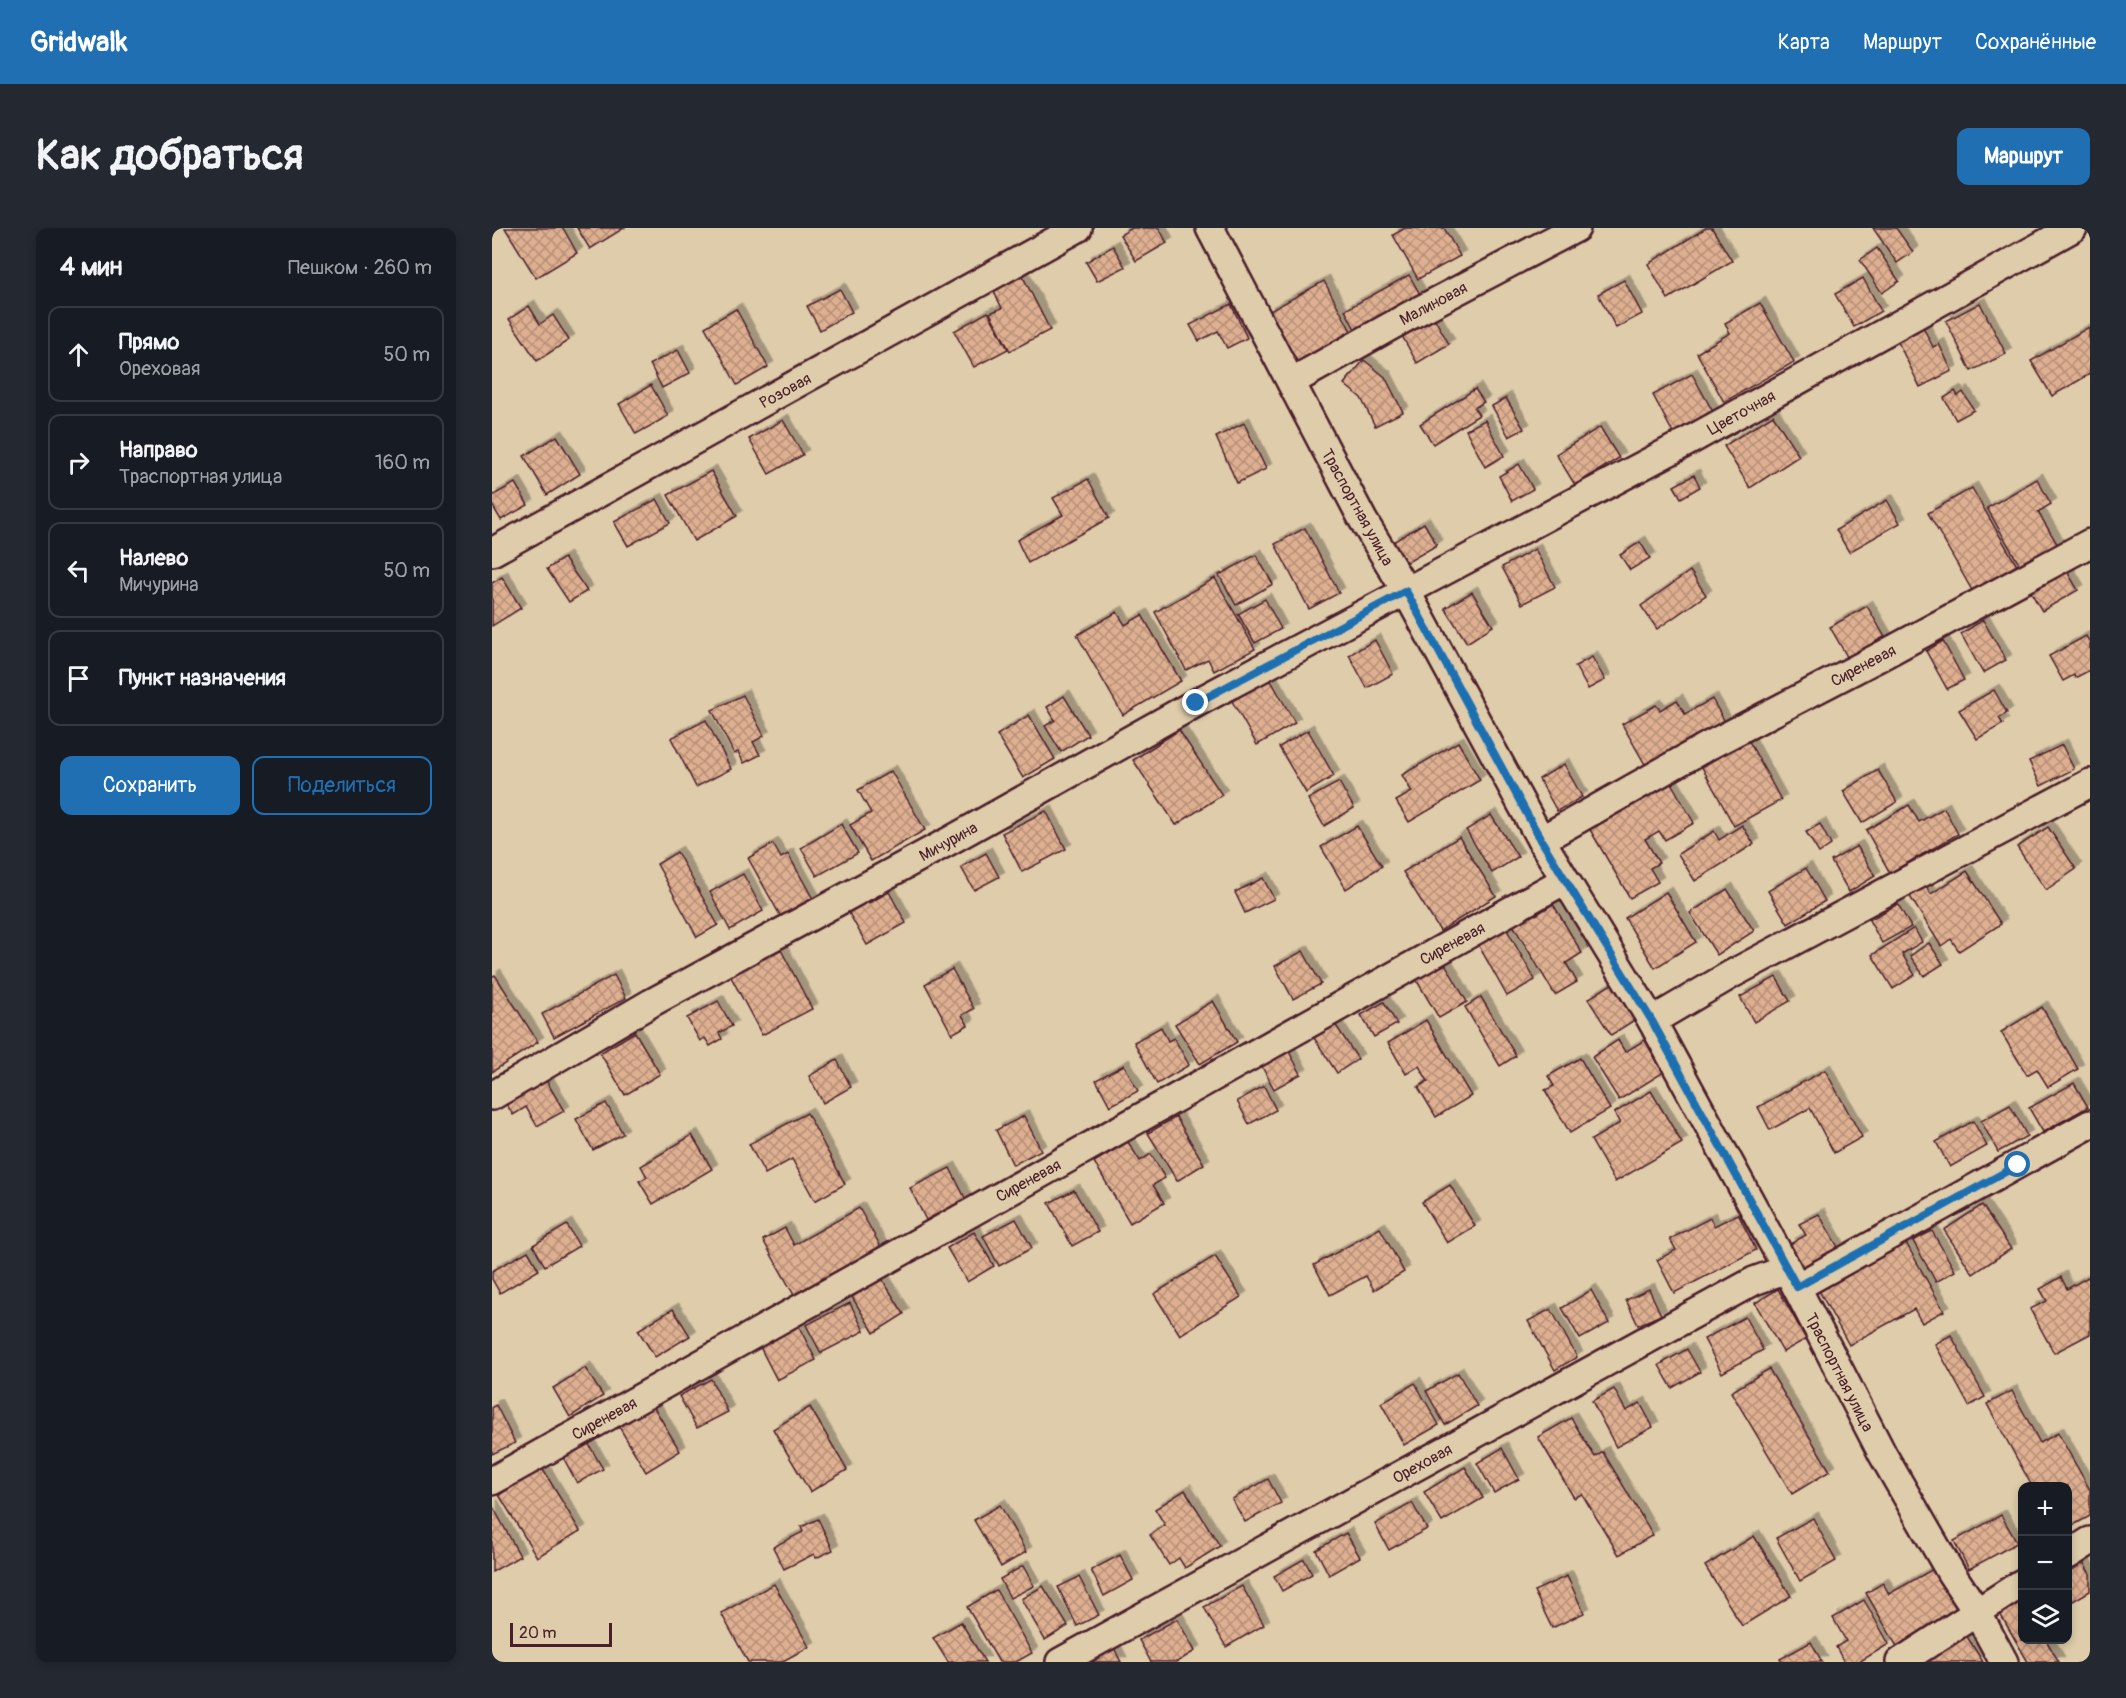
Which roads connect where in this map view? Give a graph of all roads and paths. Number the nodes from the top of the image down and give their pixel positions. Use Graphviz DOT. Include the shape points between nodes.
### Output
graph roads {
  1 [pos="1078,228"];
  2 [pos="1210,228"];
  3 [pos="1576,228"];
  4 [pos="2073,228"];
  5 [pos="1292,382"];
  6 [pos="2090,543"];
  7 [pos="492,552"];
  8 [pos="1406,591"];
  9 [pos="2090,783"];
  10 [pos="1541,840"];
  11 [pos="1564,880"];
  12 [pos="1652,1021"];
  13 [pos="492,1096"];
  14 [pos="2090,1124"];
  15 [pos="1792,1278"];
  16 [pos="492,1480"];
  17 [pos="2090,1541"];
  18 [pos="2072,1552"];
  19 [pos="2018,1586"];
  20 [pos="1977,1612"];
  21 [pos="1060,1662"];
  22 [pos="1900,1662"];
  23 [pos="2004,1662"];
  1 -- 7 [label="street, Розовая"];
  2 -- 5 [label="street, Траспортная улица"];
  3 -- 5 [label="street, Малиновая"];
  4 -- 8 [label="street, Цветочная" via="1687,442"];
  5 -- 8 [label="street, Траспортная улица" via="1363,520"];
  6 -- 10 [label="street, Сиреневая" via="1706,747"];
  8 -- 10 [label="street, Траспортная улица"];
  8 -- 13 [label="street, Мичурина" via="651,1003"];
  9 -- 12 [label="street" via="1732,974"];
  10 -- 11 [label="street, Траспортная улица"];
  11 -- 12 [label="street, Траспортная улица"];
  11 -- 16 [label="street, Сиреневая"];
  12 -- 15 [label="street, Траспортная улица"];
  14 -- 15 [label="street, Ореховая"];
  15 -- 20 [label="street, Траспортная улица" via="1883,1455"];
  15 -- 21 [label="street, Ореховая" via="1754,1281"];
  17 -- 18 [label="street"];
  19 -- 20 [label="street"];
  20 -- 22 [label="street"];
  20 -- 23 [label="street, Траспортная улица"];
}
